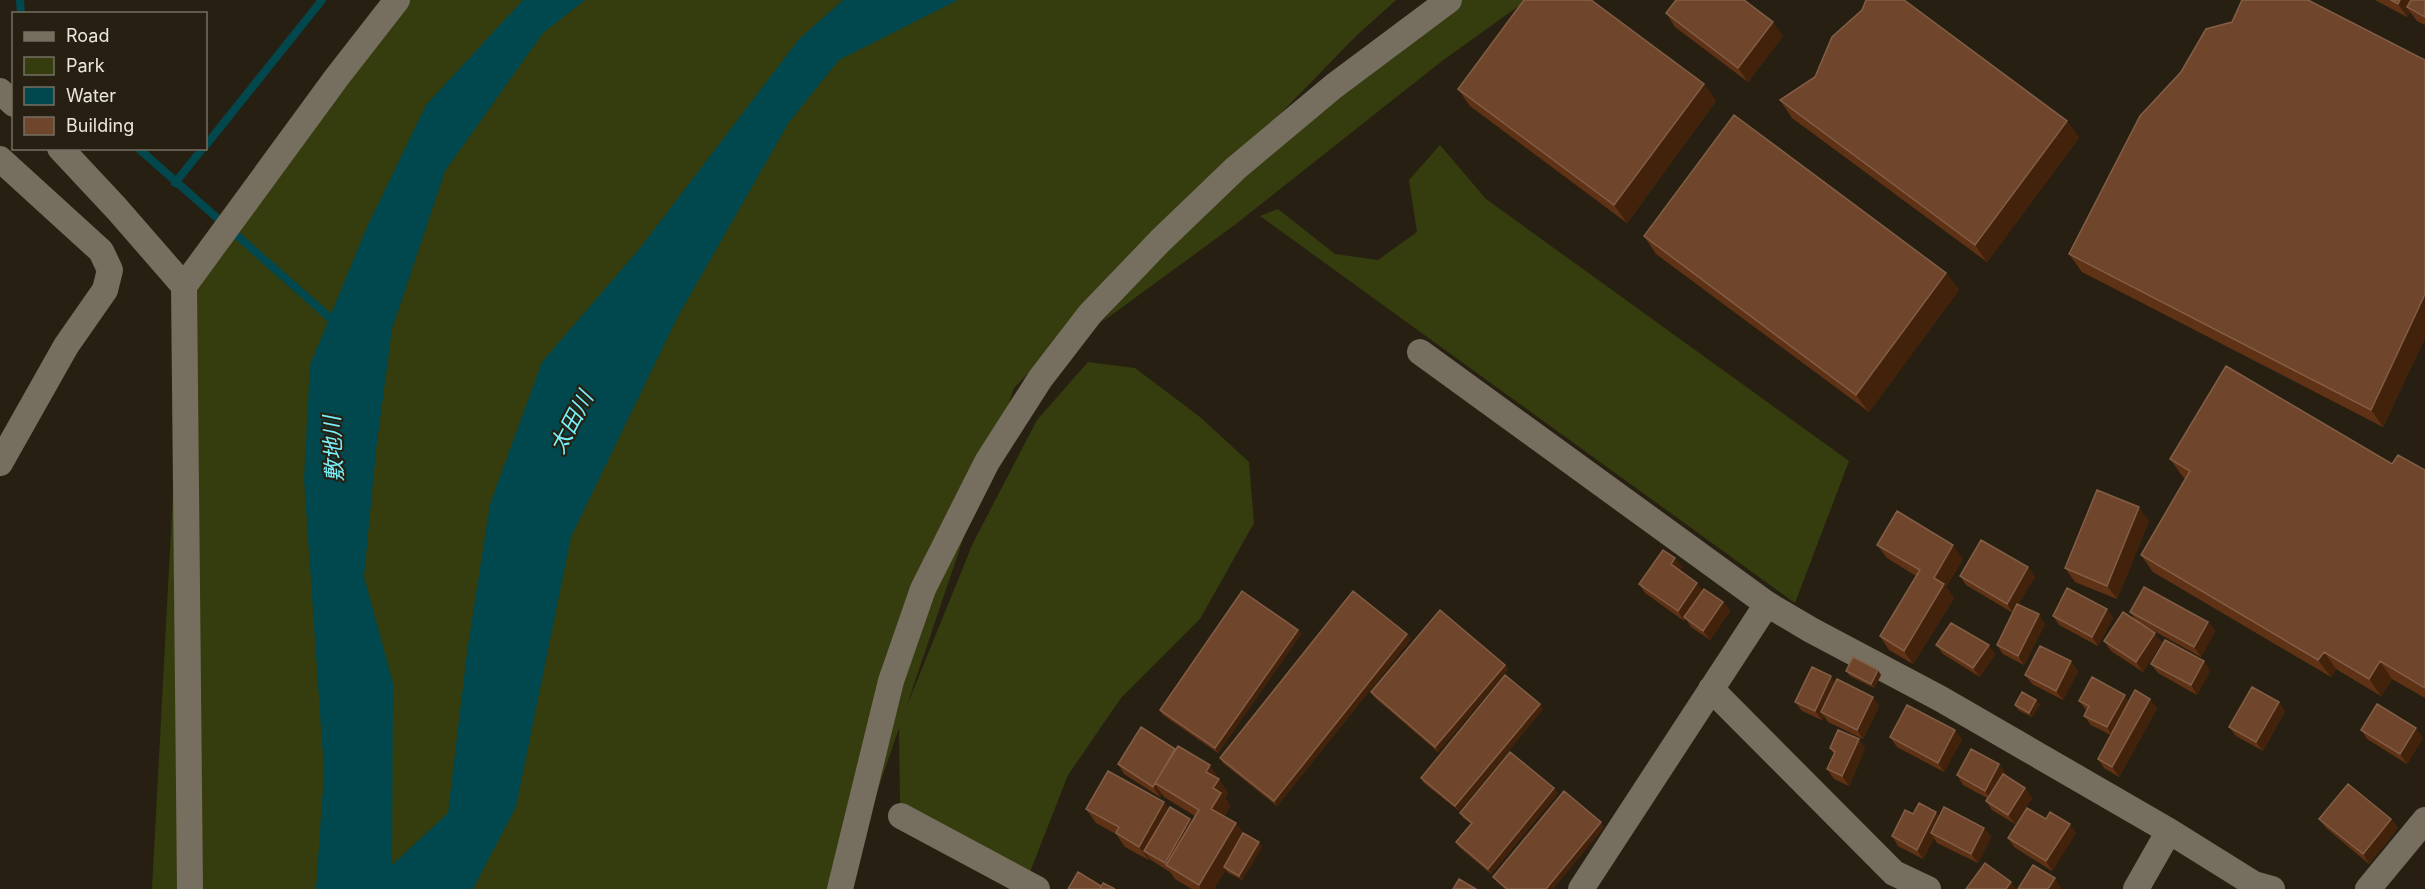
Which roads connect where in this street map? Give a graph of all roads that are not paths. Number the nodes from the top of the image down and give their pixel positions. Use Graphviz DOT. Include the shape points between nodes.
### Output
graph roads {
  1 [pos="398,0"];
  2 [pos="1449,0"];
  3 [pos="0,91"];
  4 [pos="12,102"];
  5 [pos="62,150"];
  6 [pos="0,159"];
  7 [pos="184,285"];
  8 [pos="1420,352"];
  9 [pos="0,463"];
  10 [pos="1767,603"];
  11 [pos="1711,689"];
  12 [pos="901,816"];
  13 [pos="2425,820"];
  14 [pos="2169,831"];
  15 [pos="190,889"];
  16 [pos="840,889"];
  17 [pos="1037,889"];
  18 [pos="1581,889"];
  19 [pos="1928,889"];
  20 [pos="2136,889"];
  21 [pos="2272,889"];
  22 [pos="2368,889"];
  1 -- 7 [label="street"];
  2 -- 16 [label="street" via="1334,86 1236,168 1090,314 1040,379 987,462 923,589 891,681"];
  3 -- 4 [label="street"];
  5 -- 7 [label="street"];
  6 -- 9 [label="street" via="101,251 110,270 105,290 66,346"];
  7 -- 15 [label="street"];
  8 -- 10 [label="street"];
  10 -- 11 [label="street"];
  10 -- 14 [label="street"];
  11 -- 18 [label="street"];
  11 -- 19 [label="street" via="1894,873"];
  12 -- 17 [label="street"];
  13 -- 22 [label="street"];
  14 -- 20 [label="street"];
  14 -- 21 [label="street" via="2254,884"];
}
